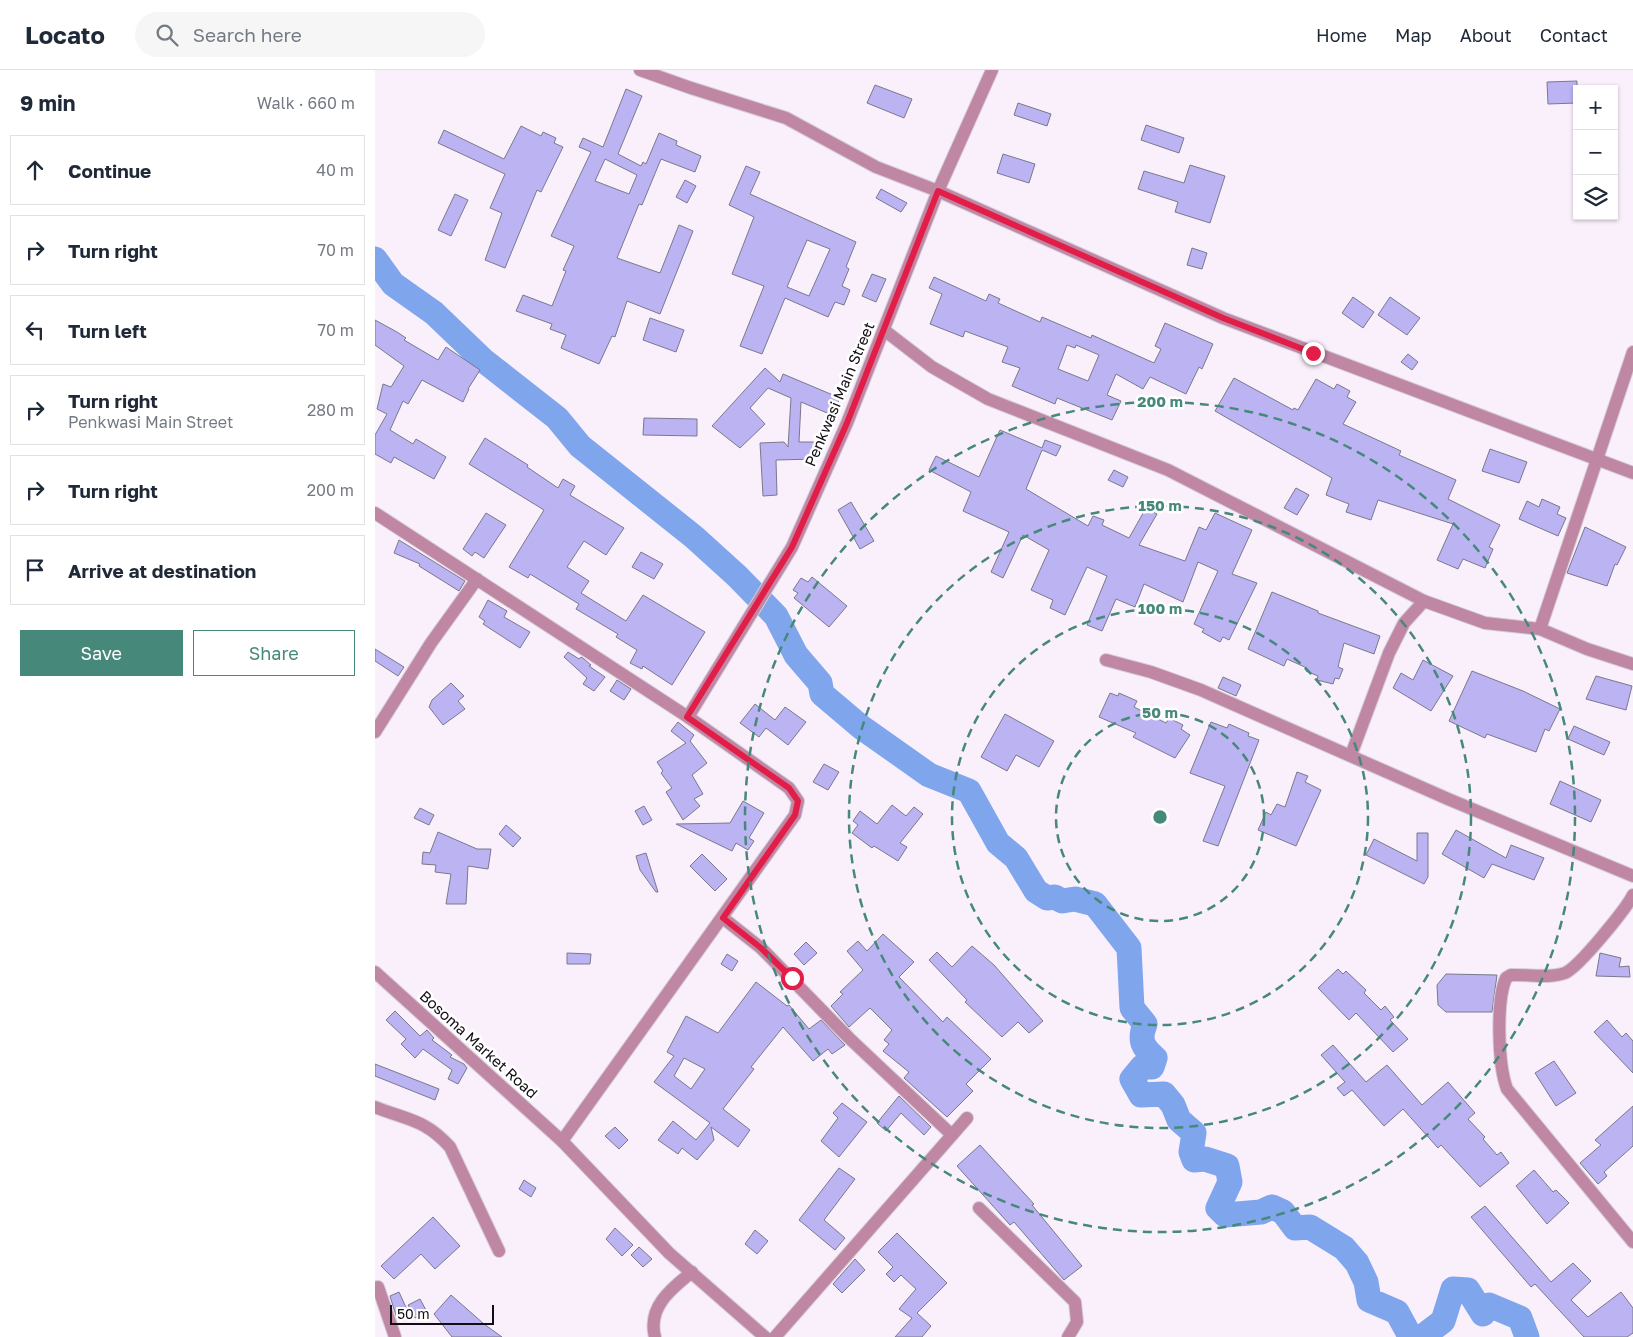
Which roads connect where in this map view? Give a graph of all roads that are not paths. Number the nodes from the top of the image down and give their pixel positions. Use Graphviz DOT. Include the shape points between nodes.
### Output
graph roads {
  1 [pos="640,70"];
  2 [pos="993,70"];
  3 [pos="938,191"];
  4 [pos="884,330"];
  5 [pos="1633,352"];
  6 [pos="1598,458"];
  7 [pos="1633,473"];
  8 [pos="375,513"];
  9 [pos="477,579"];
  10 [pos="1424,602"];
  11 [pos="1539,629"];
  12 [pos="1106,660"];
  13 [pos="1633,664"];
  14 [pos="687,717"];
  15 [pos="375,732"];
  16 [pos="1351,755"];
  17 [pos="1633,876"];
  18 [pos="1632,902"];
  19 [pos="723,918"];
  20 [pos="375,972"];
  21 [pos="375,1107"];
  22 [pos="967,1118"];
  23 [pos="952,1135"];
  24 [pos="562,1141"];
  25 [pos="979,1208"];
  26 [pos="1633,1242"];
  27 [pos="499,1251"];
  28 [pos="692,1272"];
  29 [pos="377,1286"];
  30 [pos="395,1337"];
  31 [pos="655,1337"];
  32 [pos="765,1337"];
  33 [pos="775,1337"];
  34 [pos="1069,1337"];
  1 -- 3 [label="street" via="786,118 876,167"];
  2 -- 3 [label="street, Penkwasi Main Street"];
  3 -- 4 [label="street, Penkwasi Main Street"];
  3 -- 6 [label="street" via="1223,318"];
  4 -- 10 [label="street" via="932,366 988,399 1168,470"];
  4 -- 14 [label="street, Penkwasi Main Street" via="792,547"];
  5 -- 6 [label="street"];
  6 -- 7 [label="street"];
  6 -- 11 [label="street"];
  8 -- 9 [label="street"];
  9 -- 14 [label="street"];
  9 -- 15 [label="street"];
  10 -- 11 [label="street" via="1485,623"];
  10 -- 16 [label="street" via="1403,623"];
  11 -- 13 [label="street"];
  12 -- 16 [label="street" via="1201,690"];
  14 -- 19 [label="street" via="789,788 798,801 795,815"];
  16 -- 17 [label="street"];
  18 -- 26 [label="street" via="1578,964 1565,973 1511,975 1506,978 1499,1058 1507,1088"];
  19 -- 23 [label="street" via="761,948 849,1038"];
  19 -- 24 [label="street"];
  20 -- 24 [label="street, Bosoma Market Road"];
  21 -- 27 [label="street" via="418,1121 438,1133 450,1147"];
  22 -- 23 [label="street"];
  23 -- 33 [label="street"];
  24 -- 28 [label="street, Bosoma Market Road" via="669,1254"];
  25 -- 34 [label="street" via="1075,1302 1077,1322"];
  28 -- 31 [label="street" via="662,1299 656,1313"];
  28 -- 32 [label="street, Bosoma Market Road"];
  29 -- 30 [label="street"];
}
